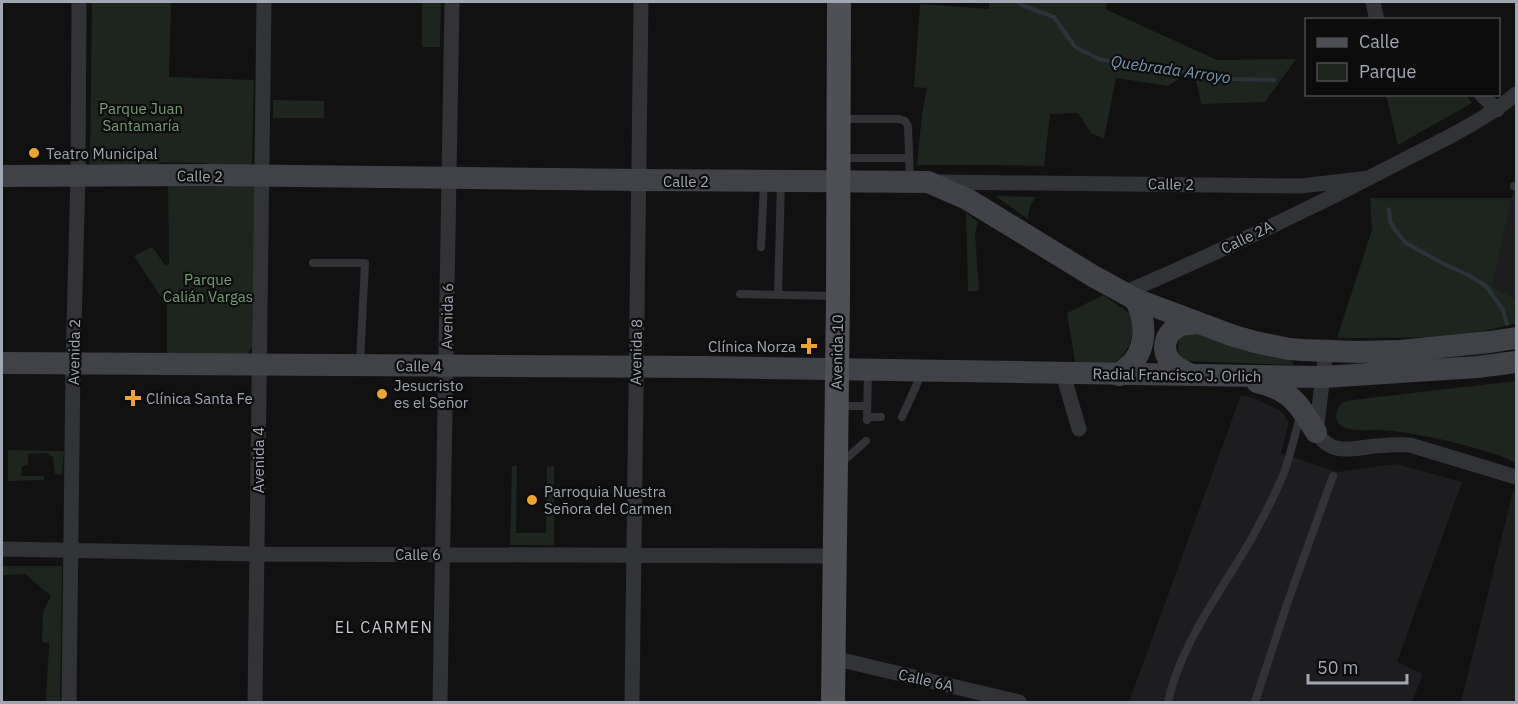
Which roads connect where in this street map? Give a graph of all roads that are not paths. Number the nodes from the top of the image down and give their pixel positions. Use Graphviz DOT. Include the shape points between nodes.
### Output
graph roads {
  1 [pos="79,2"];
  2 [pos="264,2"];
  3 [pos="452,2"];
  4 [pos="641,2"];
  5 [pos="839,2"];
  6 [pos="1373,2"];
  7 [pos="1377,18"];
  8 [pos="1516,94"];
  9 [pos="1483,96"];
  10 [pos="1497,110"];
  11 [pos="838,119"];
  12 [pos="838,158"];
  13 [pos="909,158"];
  14 [pos="78,175"];
  15 [pos="2,176"];
  16 [pos="263,177"];
  17 [pos="450,178"];
  18 [pos="1369,178"];
  19 [pos="638,180"];
  20 [pos="773,181"];
  21 [pos="838,182"];
  22 [pos="919,182"];
  23 [pos="1301,186"];
  24 [pos="1305,210"];
  25 [pos="761,247"];
  26 [pos="313,263"];
  27 [pos="740,294"];
  28 [pos="778,294"];
  29 [pos="838,296"];
  30 [pos="1129,296"];
  31 [pos="1197,323"];
  32 [pos="1516,338"];
  33 [pos="1326,351"];
  34 [pos="1516,362"];
  35 [pos="2,363"];
  36 [pos="73,364"];
  37 [pos="259,365"];
  38 [pos="360,366"];
  39 [pos="447,367"];
  40 [pos="635,368"];
  41 [pos="837,369"];
  42 [pos="868,370"];
  43 [pos="923,371"];
  44 [pos="1063,374"];
  45 [pos="1119,375"];
  46 [pos="1191,375"];
  47 [pos="1229,375"];
  48 [pos="1323,377"];
  49 [pos="867,405"];
  50 [pos="837,406"];
  51 [pos="1303,409"];
  52 [pos="881,417"];
  53 [pos="902,417"];
  54 [pos="1079,429"];
  55 [pos="1316,432"];
  56 [pos="866,441"];
  57 [pos="836,467"];
  58 [pos="1333,476"];
  59 [pos="1516,477"];
  60 [pos="2,549"];
  61 [pos="70,551"];
  62 [pos="257,554"];
  63 [pos="444,554"];
  64 [pos="633,555"];
  65 [pos="834,556"];
  66 [pos="833,658"];
  67 [pos="69,702"];
  68 [pos="255,702"];
  69 [pos="440,702"];
  70 [pos="632,702"];
  71 [pos="833,702"];
  72 [pos="1019,702"];
  73 [pos="1168,702"];
  74 [pos="1255,702"];
  1 -- 14 [label="street, Avenida 2"];
  2 -- 16 [label="street, Avenida 4"];
  3 -- 17 [label="street, Avenida 6"];
  4 -- 19 [label="street, Avenida 8"];
  5 -- 11 [label="main road, Avenida 10"];
  6 -- 7 [label="street"];
  8 -- 10 [label="street, Calle 2A"];
  9 -- 10 [label="street"];
  10 -- 18 [label="street, Calle 2A"];
  11 -- 12 [label="main road, Avenida 10"];
  11 -- 13 [label="lane" via="905,121"];
  12 -- 13 [label="lane"];
  12 -- 21 [label="main road, Avenida 10"];
  13 -- 22 [label="lane"];
  14 -- 15 [label="main road, Calle 2"];
  14 -- 16 [label="main road, Calle 2"];
  14 -- 36 [label="street, Avenida 2"];
  16 -- 17 [label="main road, Calle 2"];
  16 -- 37 [label="street, Avenida 4" via="265,262"];
  17 -- 19 [label="main road, Calle 2"];
  17 -- 39 [label="street, Avenida 6"];
  18 -- 23 [label="street, Calle 2"];
  18 -- 24 [label="street, Calle 2A"];
  19 -- 20 [label="main road, Calle 2"];
  19 -- 40 [label="street, Avenida 8"];
  20 -- 21 [label="main road, Calle 2"];
  20 -- 25 [label="lane"];
  20 -- 28 [label="lane"];
  21 -- 22 [label="main road, Calle 2"];
  21 -- 29 [label="main road, Avenida 10"];
  22 -- 23 [label="street, Calle 2"];
  22 -- 30 [label="main road" via="967,199"];
  23 -- 24 [label="street" via="1308,188 1312,196"];
  24 -- 30 [label="street, Calle 2A"];
  26 -- 38 [label="lane" via="365,263"];
  27 -- 28 [label="lane"];
  28 -- 29 [label="lane"];
  29 -- 41 [label="main road, Avenida 10"];
  30 -- 31 [label="main road"];
  30 -- 45 [label="main road" via="1141,310 1142,342 1137,356"];
  31 -- 33 [label="main road" via="1256,342"];
  31 -- 46 [label="main road" via="1178,327 1164,346 1175,366"];
  32 -- 33 [label="main road" via="1400,351"];
  33 -- 48 [label="street"];
  34 -- 48 [label="main road, Radial Francisco J. Orlich"];
  35 -- 36 [label="main road, Calle 4"];
  36 -- 37 [label="main road, Calle 4"];
  36 -- 61 [label="street, Avenida 2"];
  37 -- 38 [label="main road, Calle 4"];
  37 -- 62 [label="street, Avenida 4"];
  38 -- 39 [label="main road, Calle 4"];
  39 -- 40 [label="main road, Calle 4"];
  39 -- 63 [label="street, Avenida 6"];
  40 -- 41 [label="main road, Calle 4"];
  40 -- 64 [label="street, Avenida 8"];
  41 -- 42 [label="main road, Radial Francisco J. Orlich"];
  41 -- 50 [label="main road, Avenida 10"];
  42 -- 43 [label="main road, Radial Francisco J. Orlich"];
  42 -- 49 [label="lane"];
  43 -- 44 [label="main road, Radial Francisco J. Orlich"];
  43 -- 53 [label="lane"];
  44 -- 45 [label="main road, Radial Francisco J. Orlich"];
  44 -- 54 [label="street"];
  45 -- 46 [label="main road, Radial Francisco J. Orlich"];
  46 -- 47 [label="main road, Radial Francisco J. Orlich"];
  47 -- 48 [label="main road, Radial Francisco J. Orlich"];
  47 -- 51 [label="main road" via="1282,390"];
  48 -- 55 [label="street"];
  49 -- 50 [label="lane"];
  49 -- 52 [label="lane" via="867,418"];
  50 -- 57 [label="main road, Avenida 10"];
  51 -- 55 [label="main road"];
  51 -- 73 [label="lane" via="1284,471 1252,537 1185,652"];
  55 -- 59 [label="street" via="1326,444 1343,450 1410,445"];
  56 -- 57 [label="lane"];
  57 -- 65 [label="main road, Avenida 10"];
  58 -- 74 [label="lane"];
  60 -- 61 [label="street, Calle 6"];
  61 -- 62 [label="street, Calle 6"];
  61 -- 67 [label="street, Avenida 2"];
  62 -- 63 [label="street, Calle 6"];
  62 -- 68 [label="street, Avenida 4"];
  63 -- 64 [label="street, Calle 6"];
  63 -- 69 [label="street, Avenida 6"];
  64 -- 65 [label="street, Calle 6"];
  64 -- 70 [label="street, Avenida 8"];
  65 -- 66 [label="main road, Avenida 10"];
  66 -- 71 [label="main road, Avenida 10"];
  66 -- 72 [label="street, Calle 6A"];
}
